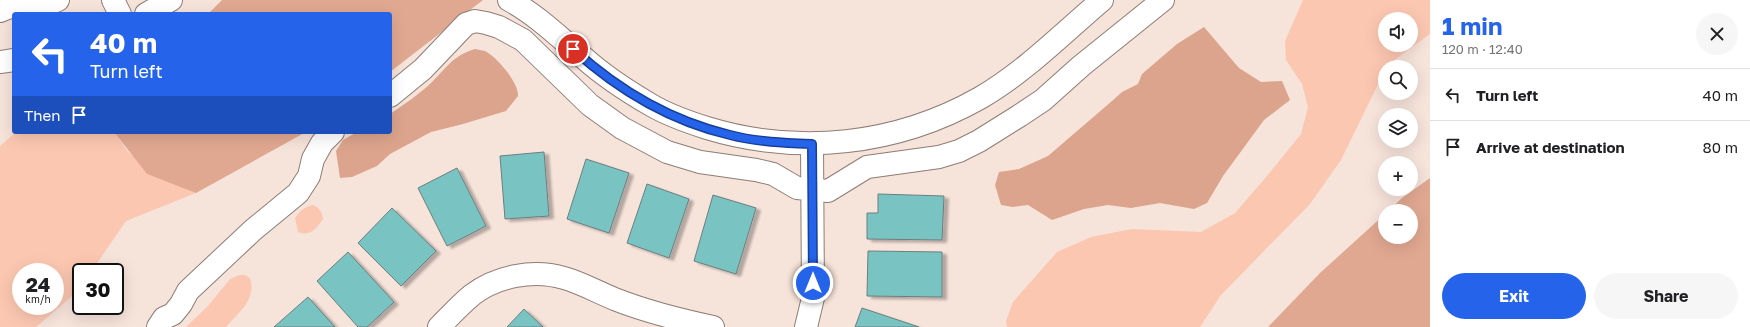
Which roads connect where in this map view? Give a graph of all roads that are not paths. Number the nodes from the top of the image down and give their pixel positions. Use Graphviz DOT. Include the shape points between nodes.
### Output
graph roads {
  1 [pos="58,0"];
  2 [pos="113,0"];
  3 [pos="172,0"];
  4 [pos="509,0"];
  5 [pos="1102,0"];
  6 [pos="1163,0"];
  7 [pos="0,11"];
  8 [pos="119,12"];
  9 [pos="150,12"];
  10 [pos="12,60"];
  11 [pos="0,62"];
  12 [pos="392,94"];
  13 [pos="331,134"];
  14 [pos="812,144"];
  15 [pos="813,189"];
  16 [pos="158,327"];
  17 [pos="439,327"];
  18 [pos="713,327"];
  19 [pos="806,327"];
  1 -- 7 [label="street" via="41,7 10,7"];
  2 -- 8 [label="street"];
  3 -- 9 [label="street"];
  4 -- 14 [label="street" via="551,28 584,59 617,84 653,106 690,123 730,135 771,142"];
  5 -- 14 [label="street" via="1015,74 980,98 943,116 905,130 864,140"];
  6 -- 15 [label="street" via="1043,100 979,141 939,157 867,167 828,191"];
  10 -- 11 [label="street"];
  12 -- 15 [label="street" via="424,69 466,24 475,21 486,23 523,40 590,105 622,128 668,152 700,162 773,174 797,188"];
  13 -- 16 [label="street" via="319,148 309,176 298,192 188,291 173,314 164,318"];
  14 -- 15 [label="street"];
  15 -- 19 [label="street" via="813,298"];
  17 -- 18 [label="street" via="473,294 494,282 517,275 540,274 564,278 670,318"];
}
